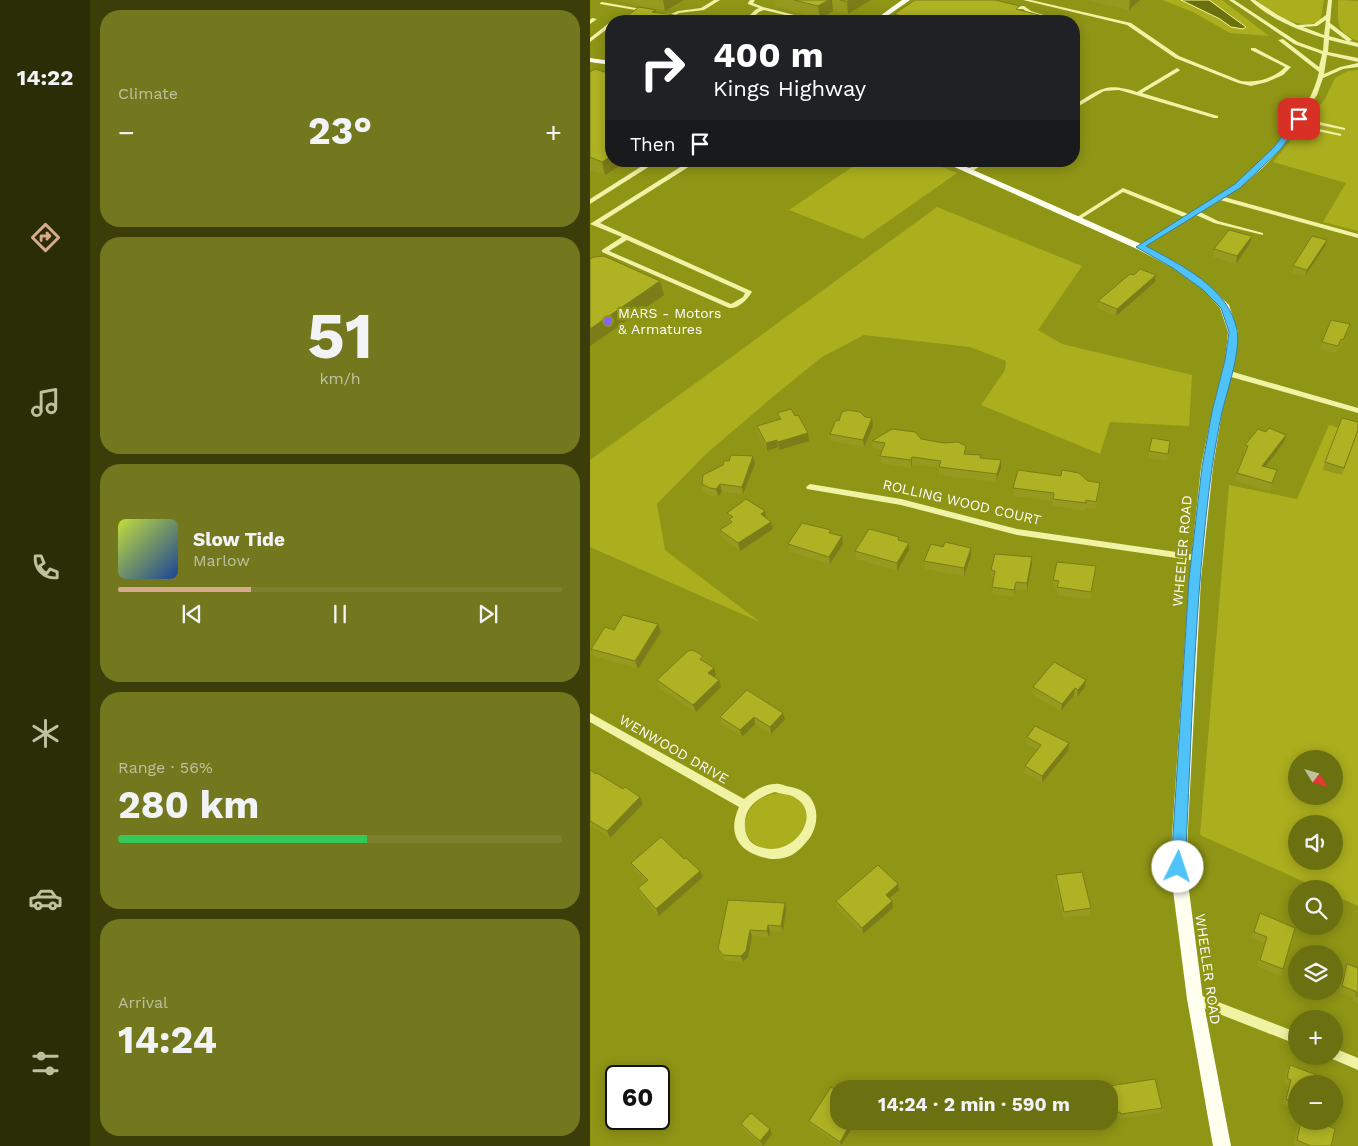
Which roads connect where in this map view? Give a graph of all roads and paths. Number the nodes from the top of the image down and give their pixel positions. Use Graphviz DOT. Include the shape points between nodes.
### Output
graph roads {
  1 [pos="718,0"];
  2 [pos="753,0"];
  3 [pos="907,0"];
  4 [pos="1025,0"];
  5 [pos="1050,0"];
  6 [pos="1231,0"];
  7 [pos="1252,0"];
  8 [pos="1330,0"];
  9 [pos="1032,2"];
  10 [pos="602,3"];
  11 [pos="1044,5"];
  12 [pos="1002,6"];
  13 [pos="1024,7"];
  14 [pos="762,8"];
  15 [pos="667,15"];
  16 [pos="674,15"];
  17 [pos="755,15"];
  18 [pos="791,15"];
  19 [pos="885,15"];
  20 [pos="1039,15"];
  21 [pos="1328,16"];
  22 [pos="1257,18"];
  23 [pos="1328,24"];
  24 [pos="1291,25"];
  25 [pos="605,29"];
  26 [pos="1327,38"];
  27 [pos="590,40"];
  28 [pos="1358,45"];
  29 [pos="1253,49"];
  30 [pos="1325,53"];
  31 [pos="590,60"];
  32 [pos="1358,60"];
  33 [pos="605,61"];
  34 [pos="1358,65"];
  35 [pos="1177,70"];
  36 [pos="1321,75"];
  37 [pos="1137,94"];
  38 [pos="1080,104"];
  39 [pos="1216,117"];
  40 [pos="1299,119"];
  41 [pos="1295,125"];
  42 [pos="1343,129"];
  43 [pos="1339,136"];
  44 [pos="645,167"];
  45 [pos="685,167"];
  46 [pos="959,167"];
  47 [pos="975,167"];
  48 [pos="969,171"];
  49 [pos="1220,198"];
  50 [pos="590,202"];
  51 [pos="1195,212"];
  52 [pos="1187,216"];
  53 [pos="1077,219"];
  54 [pos="593,224"];
  55 [pos="1261,234"];
  56 [pos="1358,236"];
  57 [pos="627,237"];
  58 [pos="1140,247"];
  59 [pos="1227,373"];
  60 [pos="1358,411"];
  61 [pos="810,487"];
  62 [pos="1197,558"];
  63 [pos="590,717"];
  64 [pos="745,805"];
  65 [pos="1195,999"];
  66 [pos="1288,1035"];
  67 [pos="1343,1058"];
  68 [pos="1358,1064"];
  69 [pos="1222,1146"];
  1 -- 16 [label="street" via="702,9"];
  2 -- 14 [label="street" via="750,3"];
  3 -- 19 [label="main road"];
  4 -- 9 [label="street"];
  5 -- 11 [label="street"];
  6 -- 22 [label="street"];
  7 -- 24 [label="street"];
  8 -- 21 [label="street"];
  9 -- 11 [label="street"];
  9 -- 13 [label="street"];
  10 -- 15 [label="street"];
  11 -- 29 [label="street" via="1128,24 1177,57 1245,83 1265,81 1288,67"];
  12 -- 13 [label="street"];
  13 -- 20 [label="street"];
  14 -- 17 [label="street"];
  14 -- 18 [label="street"];
  21 -- 23 [label="street"];
  21 -- 24 [label="street" via="1311,26"];
  22 -- 30 [label="street" via="1296,44"];
  22 -- 36 [label="street"];
  23 -- 26 [label="street"];
  23 -- 28 [label="street"];
  24 -- 26 [label="street"];
  25 -- 27 [label="street"];
  26 -- 28 [label="street"];
  26 -- 30 [label="street"];
  30 -- 32 [label="street"];
  30 -- 36 [label="street"];
  31 -- 33 [label="main road"];
  34 -- 36 [label="street"];
  35 -- 37 [label="street"];
  36 -- 40 [label="street" via="1314,95"];
  37 -- 38 [label="street" via="1119,88 1103,90"];
  37 -- 39 [label="street"];
  40 -- 41 [label="street"];
  40 -- 42 [label="street"];
  41 -- 43 [label="street"];
  41 -- 49 [label="street" via="1258,168"];
  44 -- 50 [label="street"];
  45 -- 54 [label="street"];
  46 -- 48 [label="main road, WHEELER ROAD"];
  47 -- 48 [label="street"];
  48 -- 53 [label="main road, WHEELER ROAD"];
  49 -- 51 [label="street"];
  49 -- 56 [label="street"];
  51 -- 52 [label="street"];
  51 -- 55 [label="street" via="1216,222"];
  52 -- 53 [label="street" via="1123,190"];
  52 -- 58 [label="street"];
  53 -- 58 [label="main road, WHEELER ROAD"];
  54 -- 57 [label="street"];
  57 -- 57 [label="street" via="653,249 749,292 731,307 604,252"];
  58 -- 59 [label="main road, WHEELER ROAD" via="1206,287 1225,307 1233,332"];
  59 -- 60 [label="street"];
  59 -- 62 [label="main road, WHEELER ROAD" via="1207,467"];
  61 -- 62 [label="street, ROLLING WOOD COURT" via="901,502 1017,532"];
  62 -- 65 [label="main road, WHEELER ROAD" via="1178,867"];
  63 -- 64 [label="street, WENWOOD DRIVE"];
  64 -- 64 [label="street" via="739,816 741,838 759,853 772,855 798,846 812,827 811,807 797,792 787,789 764,791"];
  65 -- 66 [label="street"];
  65 -- 69 [label="main road, WHEELER ROAD"];
  67 -- 68 [label="street"];
}
